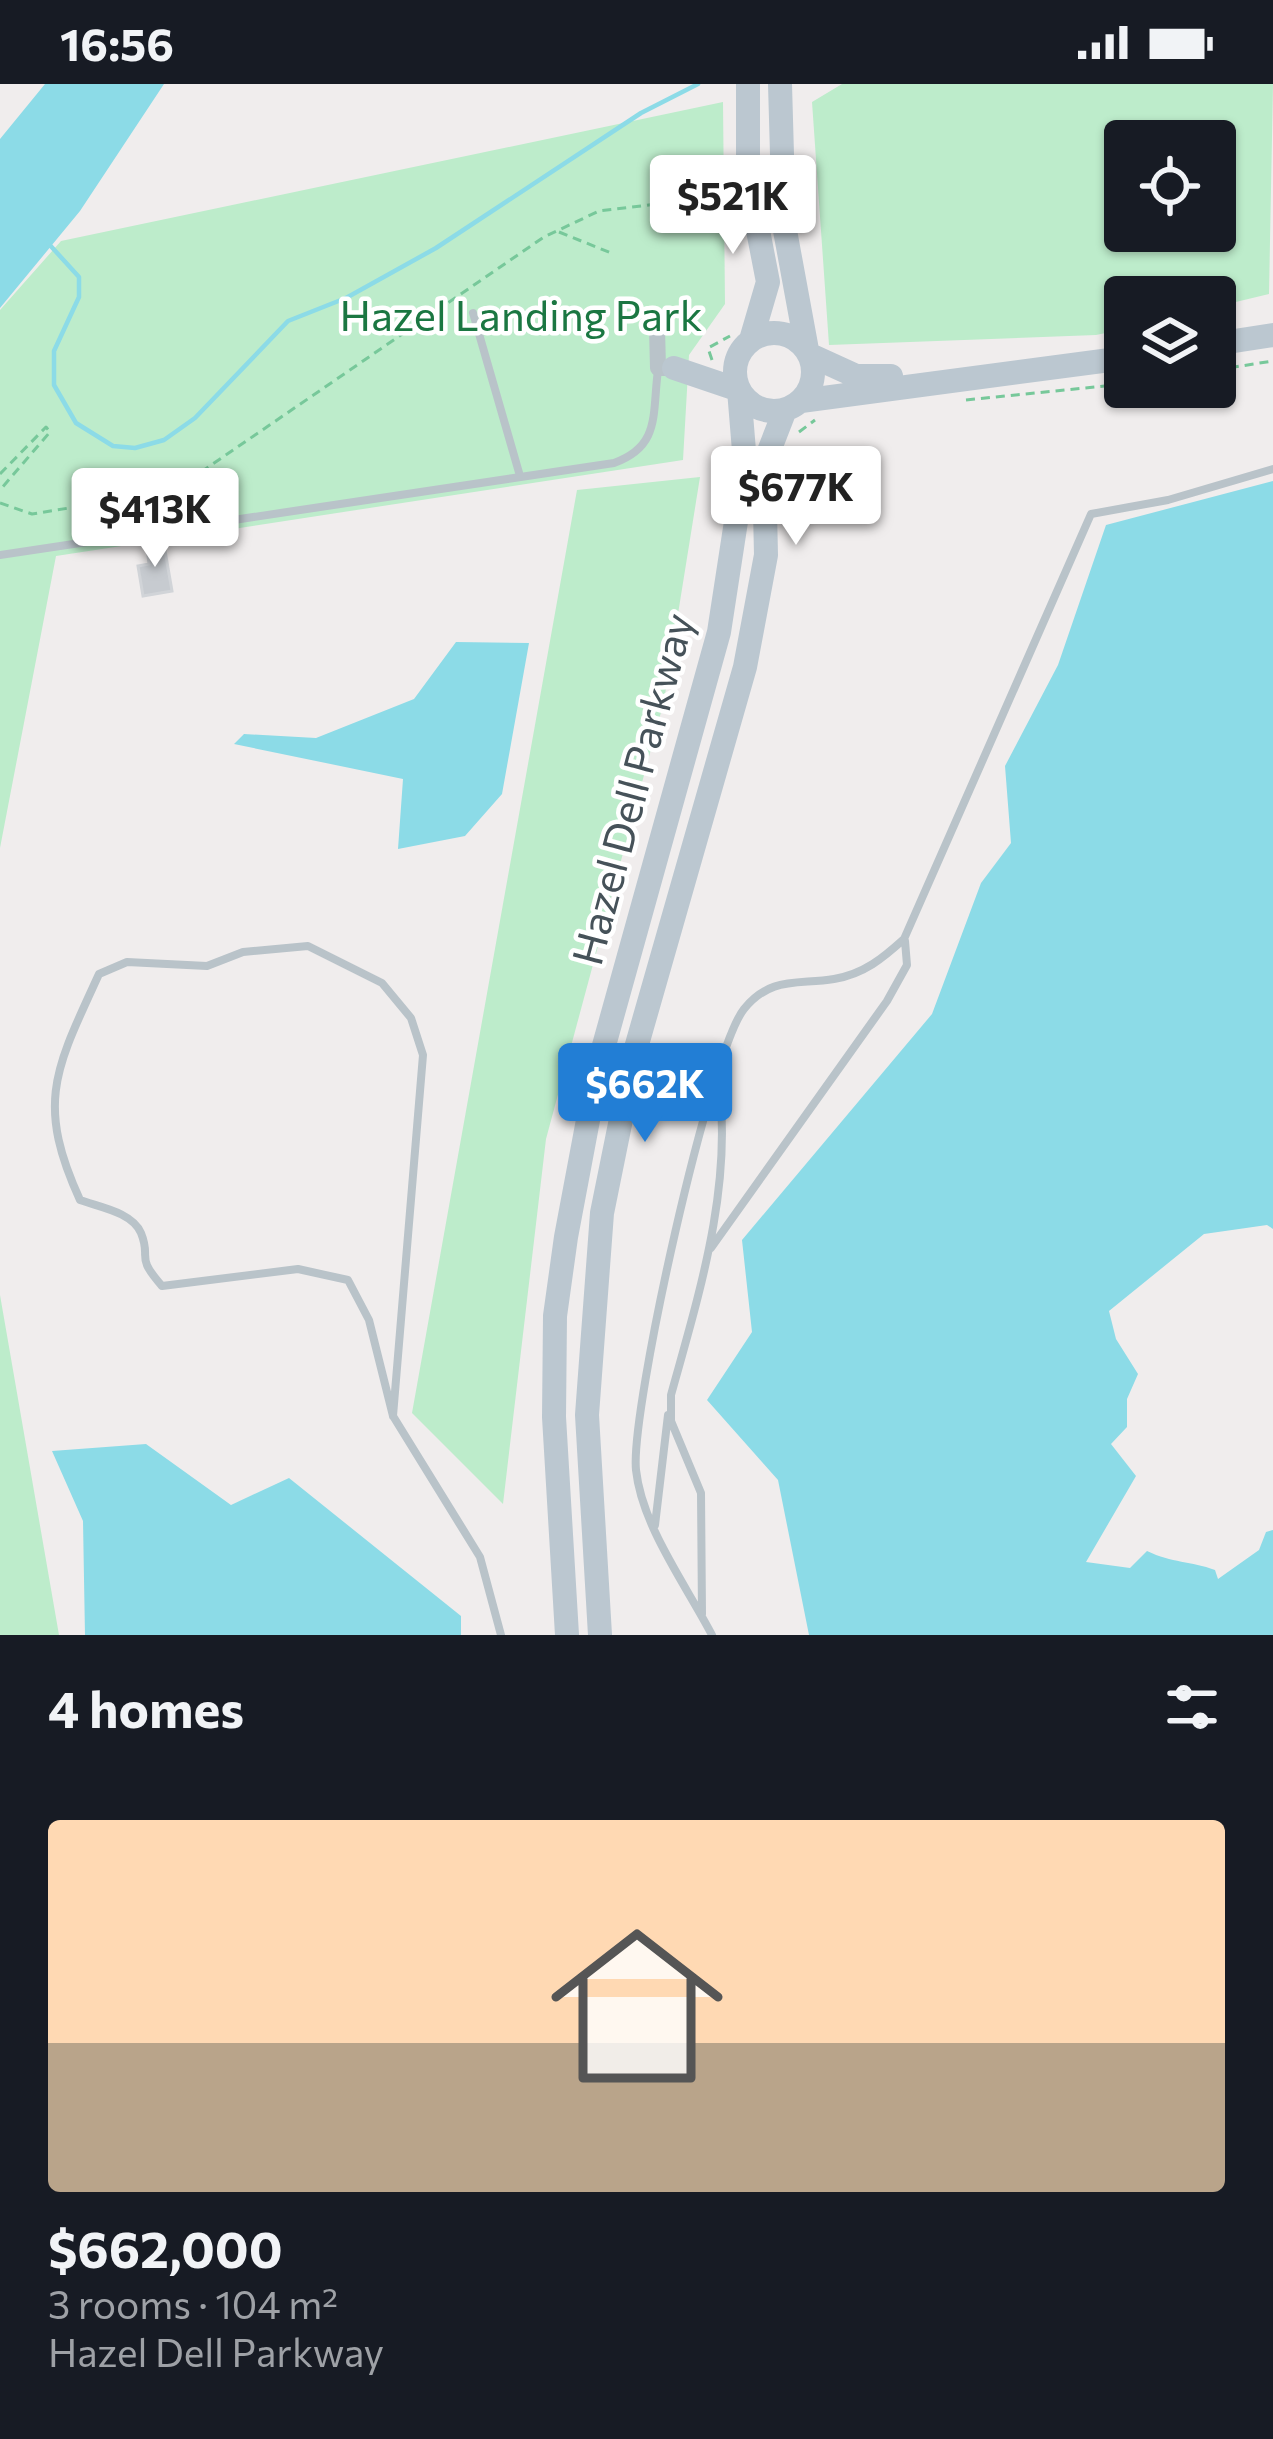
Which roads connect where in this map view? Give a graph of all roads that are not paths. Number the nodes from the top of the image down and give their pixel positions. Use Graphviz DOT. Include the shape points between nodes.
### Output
graph roads {
  1 [pos="780,84"];
  2 [pos="748,85"];
  3 [pos="473,313"];
  4 [pos="657,328"];
  5 [pos="1273,335"];
  6 [pos="1236,341"];
  7 [pos="748,343"];
  8 [pos="808,353"];
  9 [pos="1104,360"];
  10 [pos="666,368"];
  11 [pos="935,380"];
  12 [pos="739,390"];
  13 [pos="803,409"];
  14 [pos="1273,469"];
  15 [pos="520,476"];
  16 [pos="0,555"];
  17 [pos="904,939"];
  18 [pos="718,1076"];
  19 [pos="707,1253"];
  20 [pos="670,1395"];
  21 [pos="393,1416"];
  22 [pos="655,1527"];
  23 [pos="702,1616"];
  24 [pos="501,1635"];
  25 [pos="567,1635"];
  26 [pos="600,1635"];
  27 [pos="712,1635"];
  1 -- 8 [label="main road" via="784,225"];
  2 -- 7 [label="main road" via="748,179 768,282"];
  3 -- 15 [label="lane"];
  4 -- 10 [label="street"];
  5 -- 6 [label="main road"];
  7 -- 8 [label="main road" via="777,333"];
  7 -- 10 [label="main road"];
  7 -- 12 [label="main road" via="735,363"];
  8 -- 11 [label="main road" via="856,376"];
  8 -- 13 [label="main road" via="812,384"];
  9 -- 11 [label="main road"];
  10 -- 12 [label="main road"];
  10 -- 15 [label="lane" via="649,442 635,455"];
  11 -- 13 [label="main road"];
  12 -- 13 [label="main road" via="758,409"];
  12 -- 25 [label="main road, Hazel Dell Parkway" via="746,463 719,632 598,1066 563,1257 554,1448"];
  13 -- 26 [label="main road, Hazel Dell Parkway" via="764,464 766,555 745,668 634,1055 602,1213 587,1415"];
  14 -- 17 [label="lane" via="1091,514"];
  15 -- 16 [label="lane"];
  17 -- 18 [label="lane" via="872,967 766,987 740,1013"];
  17 -- 19 [label="lane" via="908,965 886,1001"];
  18 -- 19 [label="lane" via="723,1110"];
  18 -- 22 [label="lane" via="638,1419 636,1471"];
  19 -- 20 [label="lane"];
  20 -- 22 [label="lane"];
  20 -- 23 [label="lane" via="671,1421 701,1493"];
  21 -- 21 [label="lane" via="369,1320 348,1280 298,1269 162,1286 142,1263 141,1233 126,1217 80,1200 51,1114 73,1031 99,974 127,962 207,966 243,952 308,946 382,983 410,1018 423,1054"];
  21 -- 24 [label="lane" via="480,1557"];
  22 -- 23 [label="lane"];
  23 -- 27 [label="lane"];
}
